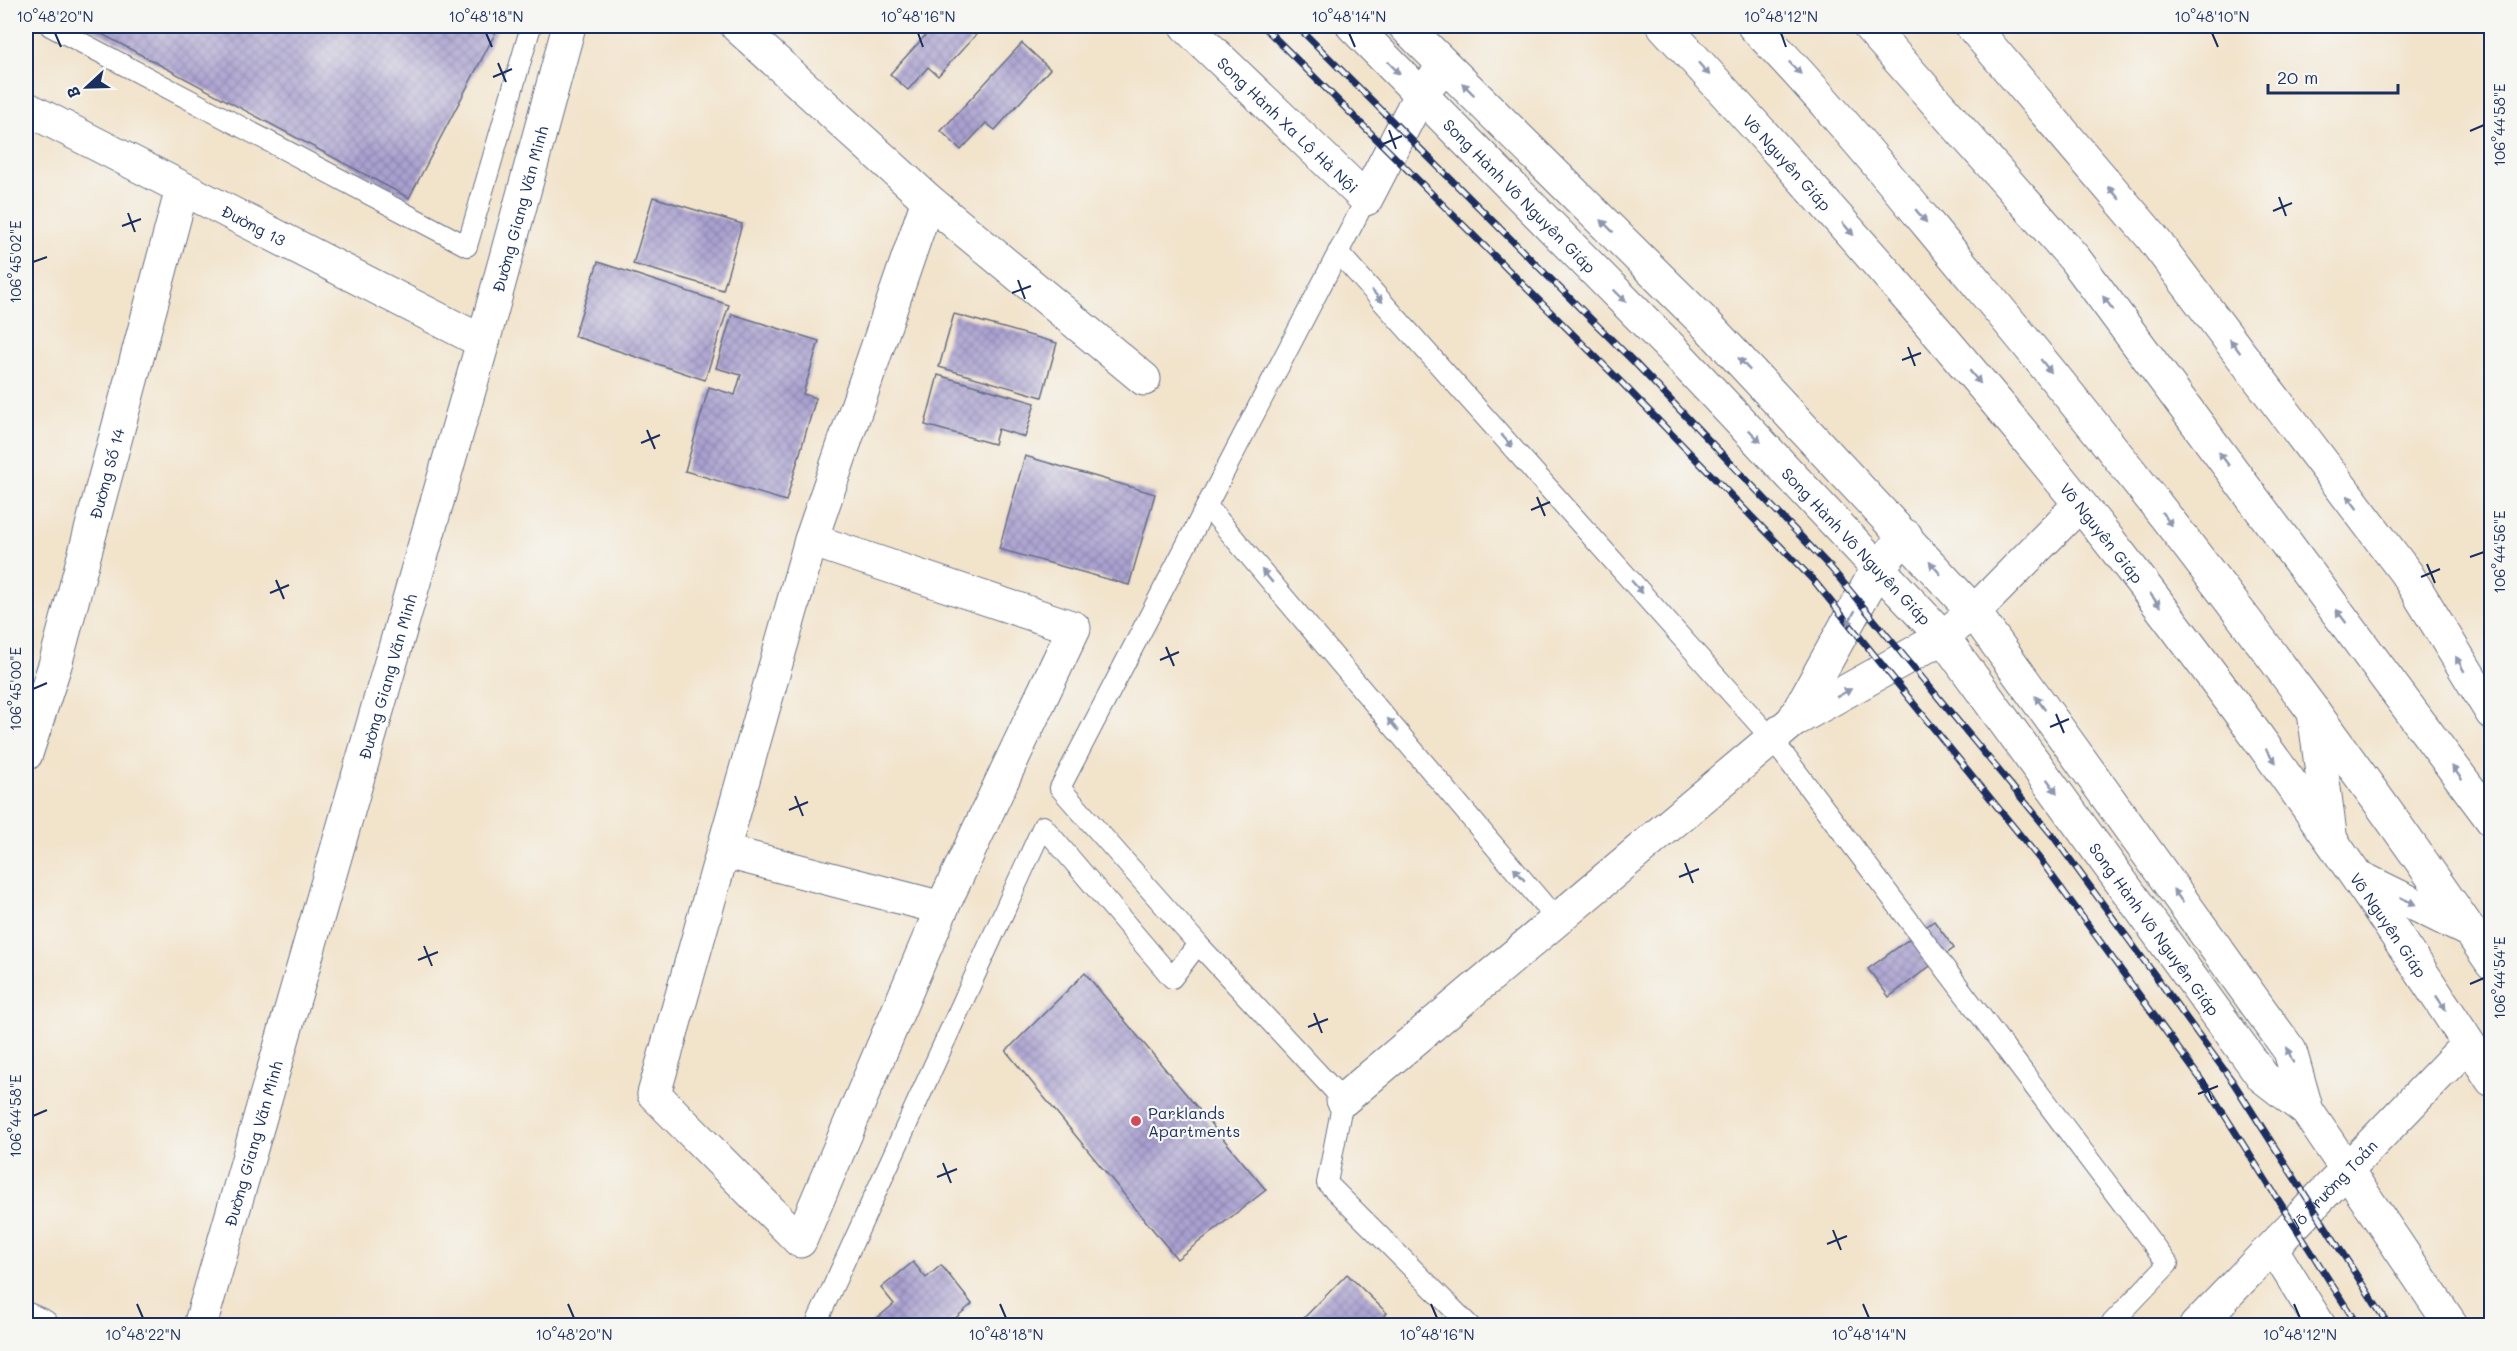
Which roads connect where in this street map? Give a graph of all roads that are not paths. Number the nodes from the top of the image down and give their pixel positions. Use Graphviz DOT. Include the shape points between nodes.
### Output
graph roads {
  1 [pos="50,26"];
  2 [pos="531,26"];
  3 [pos="569,26"];
  4 [pos="737,26"];
  5 [pos="1186,26"];
  6 [pos="1353,26"];
  7 [pos="1405,26"];
  8 [pos="1664,26"];
  9 [pos="1754,26"];
  10 [pos="1869,26"];
  11 [pos="1972,26"];
  12 [pos="1445,66"];
  13 [pos="1420,95"];
  14 [pos="26,108"];
  15 [pos="182,189"];
  16 [pos="1366,199"];
  17 [pos="928,200"];
  18 [pos="1338,252"];
  19 [pos="483,342"];
  20 [pos="1144,379"];
  21 [pos="2079,505"];
  22 [pos="1207,506"];
  23 [pos="1906,536"];
  24 [pos="811,540"];
  25 [pos="1879,566"];
  26 [pos="1974,612"];
  27 [pos="1943,637"];
  28 [pos="2313,711"];
  29 [pos="2492,713"];
  30 [pos="1782,730"];
  31 [pos="26,754"];
  32 [pos="2492,820"];
  33 [pos="2330,837"];
  34 [pos="723,851"];
  35 [pos="2355,876"];
  36 [pos="942,908"];
  37 [pos="1557,919"];
  38 [pos="2470,931"];
  39 [pos="1198,944"];
  40 [pos="2492,963"];
  41 [pos="2468,1044"];
  42 [pos="2492,1080"];
  43 [pos="1343,1100"];
  44 [pos="2307,1111"];
  45 [pos="2348,1168"];
  46 [pos="2272,1247"];
  47 [pos="26,1319"];
  48 [pos="42,1326"];
  49 [pos="200,1326"];
  50 [pos="815,1326"];
  51 [pos="1470,1326"];
  52 [pos="2109,1326"];
  53 [pos="2196,1326"];
  54 [pos="2321,1326"];
  55 [pos="2452,1326"];
  1 -- 2 [label="lane" via="467,246"];
  3 -- 19 [label="main road, Đường Giang Văn Minh"];
  4 -- 17 [label="main road"];
  5 -- 16 [label="main road, Song Hành Xa Lộ Hà Nội"];
  6 -- 13 [label="main road, Song Hành Võ Nguyên Giáp, one-way"];
  7 -- 12 [label="main road, Song Hành Võ Nguyên Giáp"];
  8 -- 21 [label="main road, Võ Nguyên Giáp, one-way" via="1823,200"];
  9 -- 28 [label="main road, one-way" via="1810,82 2046,366"];
  32 -- 10 [label="main road, one-way" via="2074,258"];
  29 -- 11 [label="main road, one-way" via="2406,573 2371,526 2151,236"];
  12 -- 13 [label="main road"];
  23 -- 12 [label="main road, Song Hành Võ Nguyên Giáp, one-way" via="1707,325"];
  13 -- 16 [label="main road"];
  13 -- 25 [label="main road, Song Hành Võ Nguyên Giáp, one-way" via="1671,348"];
  14 -- 15 [label="main road, Đường 13"];
  15 -- 19 [label="main road, Đường 13"];
  15 -- 31 [label="main road, Đường Số 14" via="55,665"];
  16 -- 18 [label="lane"];
  17 -- 20 [label="main road"];
  17 -- 24 [label="main road"];
  18 -- 22 [label="lane"];
  18 -- 30 [label="lane, one-way"];
  19 -- 49 [label="main road, Đường Giang Văn Minh"];
  21 -- 26 [label="main road"];
  21 -- 33 [label="main road, Võ Nguyên Giáp, one-way" via="2142,582"];
  37 -- 22 [label="lane, one-way"];
  22 -- 39 [label="lane" via="1060,788"];
  23 -- 25 [label="main road"];
  26 -- 23 [label="main road, Song Hành Võ Nguyên Giáp, one-way"];
  24 -- 34 [label="main road"];
  24 -- 36 [label="main road" via="1074,628"];
  25 -- 27 [label="main road, Song Hành Võ Nguyên Giáp"];
  25 -- 30 [label="main road, one-way"];
  26 -- 27 [label="main road"];
  44 -- 26 [label="main road, Song Hành Võ Nguyên Giáp, one-way" via="2290,1051"];
  30 -- 27 [label="main road, one-way"];
  27 -- 44 [label="main road, Song Hành Võ Nguyên Giáp, one-way" via="2263,1077"];
  28 -- 33 [label="main road"];
  28 -- 38 [label="main road"];
  30 -- 37 [label="main road"];
  30 -- 52 [label="lane" via="2168,1264"];
  33 -- 35 [label="main road, Võ Nguyên Giáp"];
  34 -- 36 [label="main road"];
  34 -- 36 [label="main road" via="654,1094 800,1241"];
  35 -- 38 [label="main road, one-way"];
  35 -- 41 [label="main road, Võ Nguyên Giáp, one-way"];
  37 -- 43 [label="main road"];
  38 -- 40 [label="main road"];
  39 -- 43 [label="lane"];
  39 -- 50 [label="lane" via="1172,978 1043,826"];
  41 -- 42 [label="main road, Võ Nguyên Giáp"];
  41 -- 45 [label="main road, Võ Trường Toản"];
  43 -- 51 [label="lane" via="1327,1184"];
  44 -- 45 [label="main road, Song Hành Võ Nguyên Giáp"];
  45 -- 46 [label="main road, Võ Trường Toản"];
  45 -- 55 [label="main road, Song Hành Võ Nguyên Giáp"];
  46 -- 53 [label="main road, Võ Trường Toản"];
  46 -- 54 [label="street"];
  47 -- 48 [label="main road"];
}
